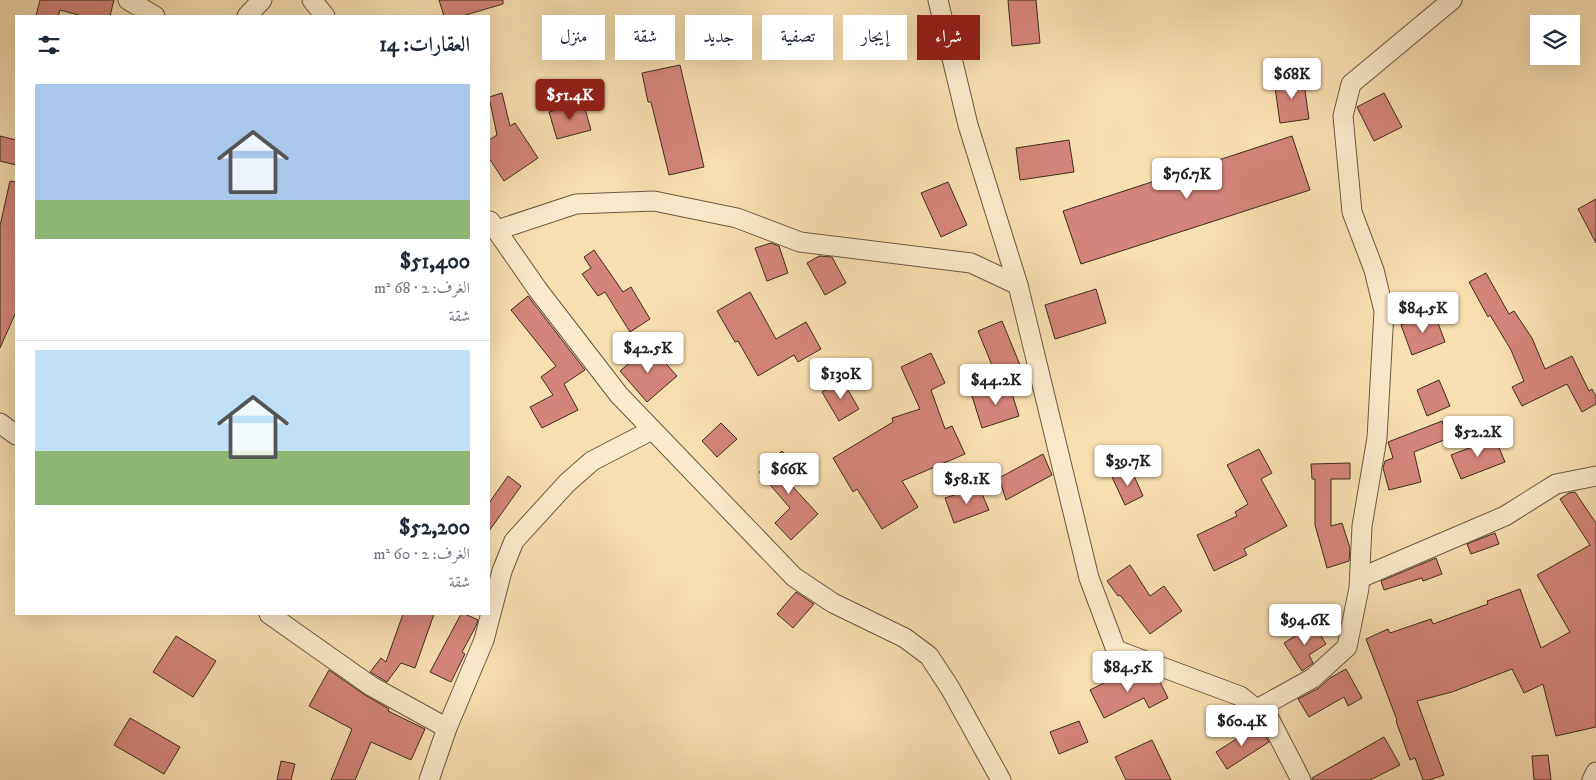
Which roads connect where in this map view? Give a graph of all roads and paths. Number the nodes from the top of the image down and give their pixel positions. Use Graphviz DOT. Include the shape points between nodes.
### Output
graph roads {
  1 [pos="128,0"];
  2 [pos="262,0"];
  3 [pos="312,0"];
  4 [pos="938,0"];
  5 [pos="1452,0"];
  6 [pos="152,15"];
  7 [pos="248,15"];
  8 [pos="324,15"];
  9 [pos="493,225"];
  10 [pos="1018,285"];
  11 [pos="0,423"];
  12 [pos="652,430"];
  13 [pos="15,434"];
  14 [pos="1596,476"];
  15 [pos="1360,578"];
  16 [pos="270,615"];
  17 [pos="1256,709"];
  18 [pos="447,728"];
  19 [pos="1596,772"];
  20 [pos="429,780"];
  21 [pos="1001,780"];
  22 [pos="1301,780"];
  23 [pos="1592,780"];
  1 -- 6 [label="street"];
  2 -- 7 [label="street"];
  3 -- 8 [label="street"];
  4 -- 10 [label="street" via="968,125"];
  5 -- 15 [label="street" via="1352,84 1344,116 1352,212 1374,270 1384,311 1377,438 1362,526"];
  9 -- 10 [label="street" via="576,204 654,201 737,218 800,242 972,263"];
  9 -- 12 [label="street" via="538,290 619,395"];
  10 -- 17 [label="street" via="1089,578 1116,650 1240,696"];
  11 -- 13 [label="street"];
  12 -- 18 [label="street" via="592,461 567,483 514,541 484,640"];
  12 -- 21 [label="street" via="794,577 833,603 906,638 929,656"];
  14 -- 15 [label="street" via="1556,484 1505,516"];
  15 -- 17 [label="street" via="1347,647 1313,678"];
  16 -- 18 [label="street" via="371,686"];
  17 -- 22 [label="street" via="1270,720"];
  18 -- 20 [label="street"];
  19 -- 23 [label="street"];
}
